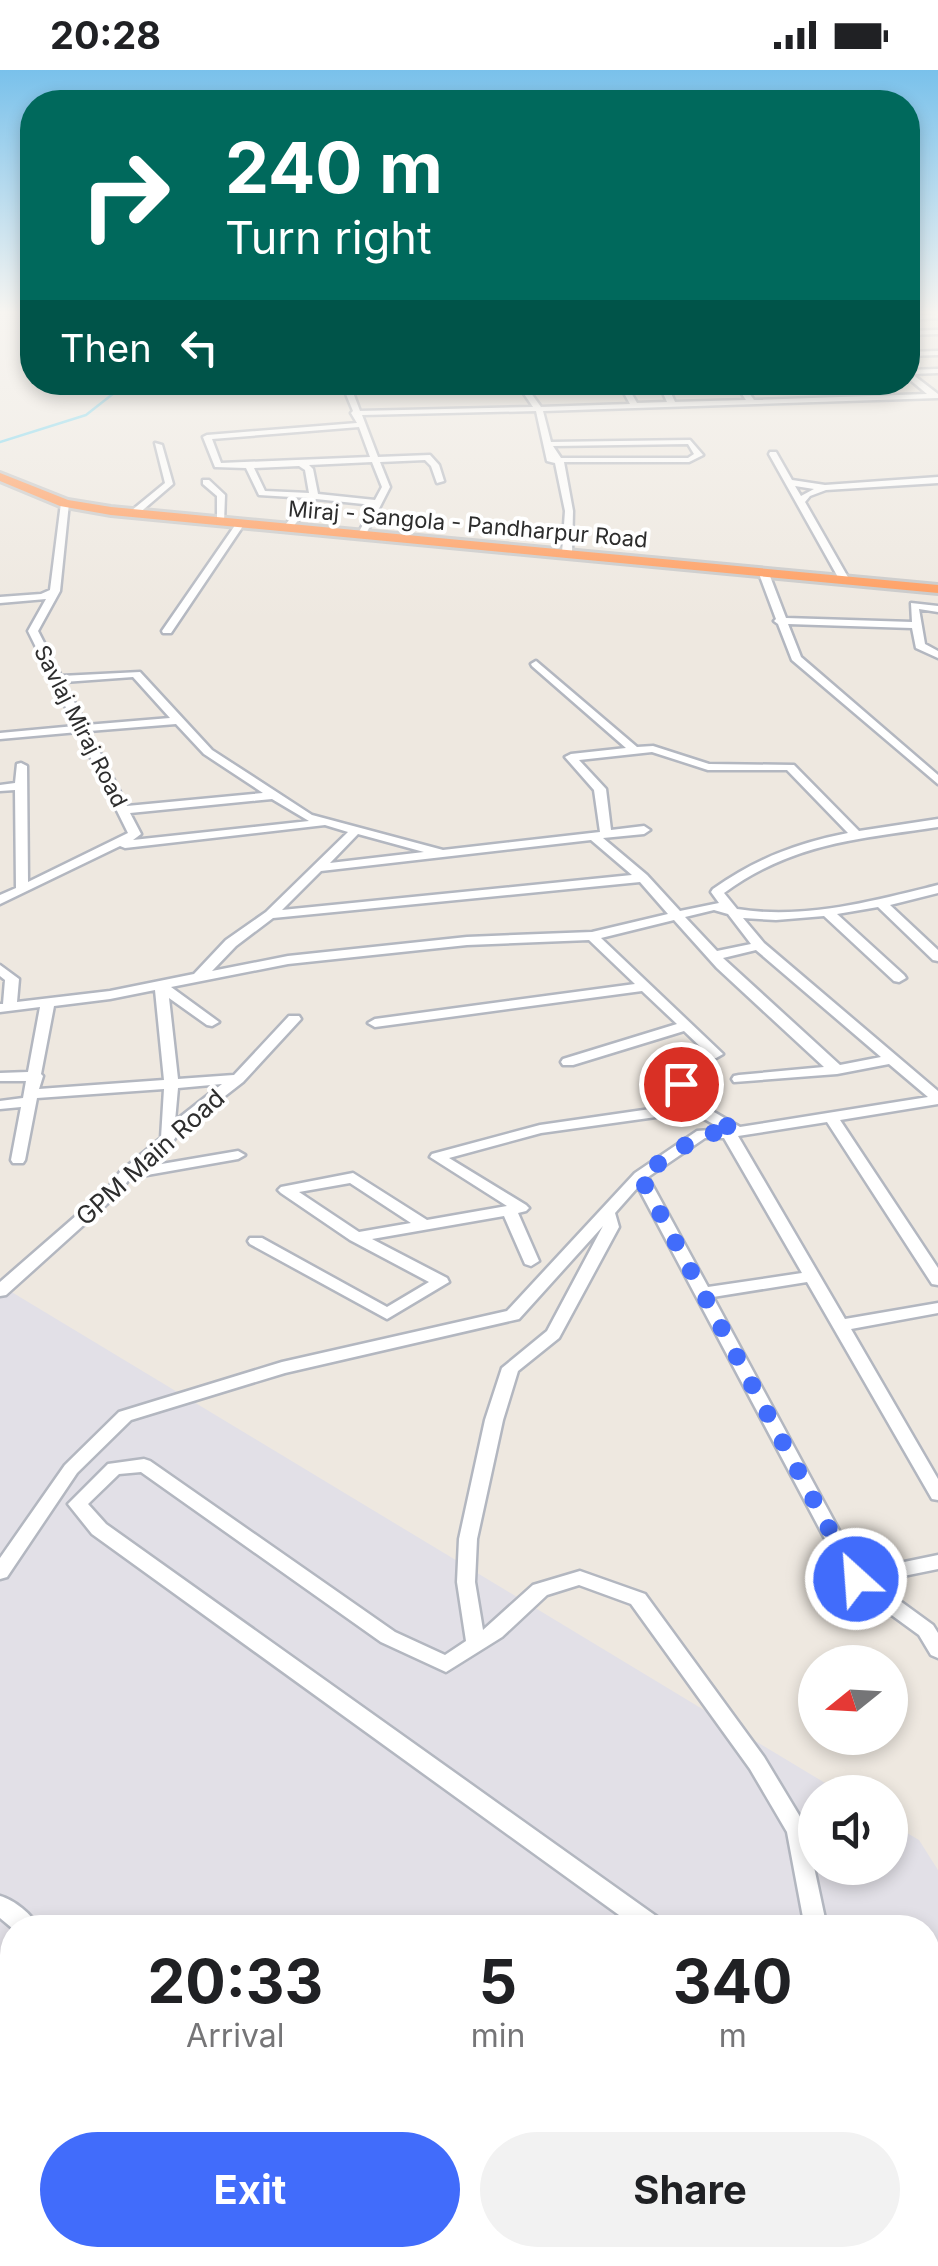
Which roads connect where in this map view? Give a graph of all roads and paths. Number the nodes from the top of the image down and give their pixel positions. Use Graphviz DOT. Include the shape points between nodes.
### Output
graph roads {
  1 [pos="357,416"];
  2 [pos="541,416"];
  3 [pos="360,426"];
  4 [pos="158,444"];
  5 [pos="547,444"];
  6 [pos="773,454"];
  7 [pos="374,458"];
  8 [pos="559,460"];
  9 [pos="300,462"];
  10 [pos="249,466"];
  11 [pos="0,477"];
  12 [pos="938,480"];
  13 [pos="440,481"];
  14 [pos="206,482"];
  15 [pos="789,482"];
  16 [pos="825,488"];
  17 [pos="314,496"];
  18 [pos="800,502"];
  19 [pos="64,503"];
  20 [pos="379,503"];
  21 [pos="134,513"];
  22 [pos="221,521"];
  23 [pos="242,523"];
  24 [pos="288,528"];
  25 [pos="362,534"];
  26 [pos="567,554"];
  27 [pos="763,571"];
  28 [pos="844,578"];
  29 [pos="938,588"];
  30 [pos="54,591"];
  31 [pos="0,600"];
  32 [pos="938,609"];
  33 [pos="780,622"];
  34 [pos="915,626"];
  35 [pos="167,631"];
  36 [pos="938,655"];
  37 [pos="536,664"];
  38 [pos="57,679"];
  39 [pos="179,720"];
  40 [pos="81,726"];
  41 [pos="0,736"];
  42 [pos="634,750"];
  43 [pos="21,766"];
  44 [pos="938,782"];
  45 [pos="21,786"];
  46 [pos="0,788"];
  47 [pos="274,795"];
  48 [pos="123,810"];
  49 [pos="328,822"];
  50 [pos="938,823"];
  51 [pos="356,830"];
  52 [pos="644,830"];
  53 [pos="600,835"];
  54 [pos="857,836"];
  55 [pos="112,845"];
  56 [pos="443,854"];
  57 [pos="316,868"];
  58 [pos="644,878"];
  59 [pos="22,889"];
  60 [pos="938,889"];
  61 [pos="3,896"];
  62 [pos="881,903"];
  63 [pos="826,912"];
  64 [pos="732,913"];
  65 [pos="270,914"];
  66 [pos="678,916"];
  67 [pos="592,936"];
  68 [pos="759,946"];
  69 [pos="714,956"];
  70 [pos="938,957"];
  71 [pos="0,969"];
  72 [pos="197,978"];
  73 [pos="899,978"];
  74 [pos="161,986"];
  75 [pos="645,987"];
  76 [pos="48,1002"];
  77 [pos="5,1007"];
  78 [pos="294,1019"];
  79 [pos="212,1022"];
  80 [pos="375,1023"];
  81 [pos="686,1026"];
  82 [pos="892,1059"];
  83 [pos="568,1062"];
  84 [pos="837,1070"];
  85 [pos="36,1076"];
  86 [pos="0,1077"];
  87 [pos="238,1079"];
  88 [pos="738,1080"];
  89 [pos="171,1084"];
  90 [pos="31,1098"];
  91 [pos="938,1099"];
  92 [pos="0,1105"];
  93 [pos="694,1107"];
  94 [pos="831,1117"];
  95 [pos="732,1132"];
  96 [pos="166,1142"];
  97 [pos="238,1154"];
  98 [pos="18,1160"];
  99 [pos="125,1175"];
  100 [pos="640,1176"];
  101 [pos="510,1210"];
  102 [pos="607,1212"];
  103 [pos="425,1224"];
  104 [pos="356,1236"];
  105 [pos="256,1241"];
  106 [pos="938,1247"];
  107 [pos="918,1250"];
  108 [pos="531,1261"];
  109 [pos="813,1276"];
  110 [pos="938,1280"];
  111 [pos="0,1290"];
  112 [pos="704,1294"];
  113 [pos="938,1308"];
  114 [pos="841,1325"];
  115 [pos="938,1494"];
  116 [pos="938,1562"];
  117 [pos="0,1572"];
  118 [pos="856,1579"];
  119 [pos="476,1644"];
  120 [pos="938,1650"];
  121 [pos="637,1915"];
  122 [pos="813,1915"];
  1 -- 3 [label="street"];
  2 -- 5 [label="street"];
  3 -- 7 [label="street"];
  3 -- 10 [label="street" via="207,438 218,465"];
  4 -- 21 [label="street" via="168,484"];
  5 -- 8 [label="street" via="551,462"];
  5 -- 8 [label="street" via="690,442 698,455"];
  6 -- 15 [label="street"];
  7 -- 9 [label="street"];
  7 -- 13 [label="street" via="427,457"];
  7 -- 20 [label="street" via="386,487"];
  8 -- 26 [label="street" via="570,512"];
  9 -- 10 [label="street"];
  9 -- 17 [label="street" via="309,469"];
  10 -- 17 [label="street" via="262,493"];
  11 -- 19 [label="highway, Miraj - Sangola - Pandharpur Road"];
  12 -- 16 [label="street"];
  14 -- 22 [label="street" via="222,495"];
  15 -- 16 [label="street"];
  15 -- 18 [label="street"];
  16 -- 18 [label="street"];
  17 -- 20 [label="street"];
  17 -- 24 [label="street"];
  18 -- 28 [label="street"];
  19 -- 21 [label="highway, Miraj - Sangola - Pandharpur Road"];
  19 -- 30 [label="street, Savlaj Miraj Road"];
  20 -- 25 [label="street"];
  21 -- 22 [label="highway, Miraj - Sangola - Pandharpur Road"];
  22 -- 23 [label="highway, Miraj - Sangola - Pandharpur Road"];
  23 -- 24 [label="highway, Miraj - Sangola - Pandharpur Road"];
  23 -- 35 [label="street"];
  24 -- 25 [label="highway, Miraj - Sangola - Pandharpur Road"];
  25 -- 26 [label="highway, Miraj - Sangola - Pandharpur Road"];
  26 -- 27 [label="highway, Miraj - Sangola - Pandharpur Road"];
  27 -- 28 [label="highway, Miraj - Sangola - Pandharpur Road"];
  27 -- 33 [label="street"];
  28 -- 29 [label="highway, Miraj - Sangola - Pandharpur Road"];
  30 -- 31 [label="street"];
  30 -- 38 [label="street, Savlaj Miraj Road" via="33,632"];
  32 -- 34 [label="street" via="914,605"];
  33 -- 34 [label="street"];
  33 -- 44 [label="street" via="796,658"];
  34 -- 36 [label="street" via="920,646"];
  37 -- 42 [label="street"];
  38 -- 39 [label="street" via="136,674"];
  38 -- 40 [label="street, Savlaj Miraj Road"];
  39 -- 40 [label="street"];
  39 -- 47 [label="street" via="208,752"];
  40 -- 41 [label="street"];
  40 -- 48 [label="street, Savlaj Miraj Road"];
  42 -- 53 [label="street" via="570,756 600,790"];
  42 -- 54 [label="street" via="653,748 708,767 790,767"];
  43 -- 45 [label="street"];
  45 -- 46 [label="street"];
  45 -- 59 [label="street"];
  47 -- 48 [label="street"];
  47 -- 49 [label="street"];
  48 -- 55 [label="street, Savlaj Miraj Road" via="136,834"];
  49 -- 51 [label="street"];
  49 -- 55 [label="street"];
  50 -- 54 [label="street"];
  51 -- 56 [label="street"];
  51 -- 57 [label="street"];
  52 -- 53 [label="street"];
  53 -- 56 [label="street"];
  53 -- 58 [label="street"];
  54 -- 64 [label="street" via="819,841 745,868 717,892"];
  55 -- 59 [label="street, Savlaj Miraj Road"];
  56 -- 57 [label="street"];
  57 -- 65 [label="street"];
  58 -- 65 [label="street"];
  58 -- 66 [label="street"];
  59 -- 61 [label="street, Savlaj Miraj Road"];
  60 -- 62 [label="street"];
  62 -- 63 [label="street"];
  62 -- 70 [label="street"];
  63 -- 64 [label="street"];
  63 -- 73 [label="street"];
  64 -- 66 [label="street" via="715,906"];
  64 -- 68 [label="street"];
  65 -- 72 [label="street"];
  66 -- 67 [label="street"];
  66 -- 69 [label="street"];
  67 -- 72 [label="street" via="468,940 288,960"];
  67 -- 75 [label="street"];
  68 -- 69 [label="street"];
  68 -- 82 [label="street"];
  69 -- 84 [label="street"];
  71 -- 77 [label="street" via="12,978"];
  72 -- 74 [label="street"];
  74 -- 76 [label="street"];
  74 -- 79 [label="street"];
  74 -- 89 [label="street"];
  75 -- 80 [label="street"];
  75 -- 81 [label="street"];
  76 -- 77 [label="street"];
  76 -- 85 [label="street"];
  78 -- 87 [label="street, GPM Main Road"];
  81 -- 83 [label="street"];
  81 -- 93 [label="street" via="716,1054 668,1061"];
  82 -- 84 [label="street"];
  82 -- 91 [label="street"];
  84 -- 88 [label="street"];
  85 -- 86 [label="street"];
  85 -- 90 [label="street"];
  87 -- 89 [label="street"];
  87 -- 96 [label="street, GPM Main Road"];
  89 -- 90 [label="street"];
  89 -- 96 [label="street"];
  90 -- 92 [label="street"];
  90 -- 98 [label="street"];
  91 -- 94 [label="street"];
  93 -- 95 [label="street"];
  93 -- 101 [label="street" via="540,1129 437,1156 521,1208"];
  94 -- 95 [label="street"];
  94 -- 107 [label="street"];
  95 -- 100 [label="street" via="702,1134"];
  95 -- 109 [label="street"];
  96 -- 99 [label="street, GPM Main Road"];
  97 -- 99 [label="street"];
  99 -- 111 [label="street, GPM Main Road"];
  100 -- 102 [label="street"];
  100 -- 112 [label="street"];
  101 -- 103 [label="street"];
  101 -- 108 [label="street"];
  102 -- 117 [label="street" via="514,1315 282,1368 125,1416 70,1468"];
  102 -- 119 [label="street" via="612,1227 553,1334 510,1368 494,1420 468,1539 466,1582"];
  103 -- 104 [label="street"];
  103 -- 104 [label="street" via="353,1178 286,1190"];
  104 -- 105 [label="street" via="440,1282 388,1314"];
  106 -- 107 [label="street"];
  107 -- 110 [label="street"];
  109 -- 112 [label="street"];
  109 -- 114 [label="street"];
  112 -- 118 [label="street"];
  113 -- 114 [label="street"];
  114 -- 115 [label="street"];
  116 -- 118 [label="street"];
  118 -- 120 [label="street" via="926,1630"];
  119 -- 121 [label="street" via="446,1664 388,1638 144,1466 114,1468 77,1504 99,1530"];
  119 -- 122 [label="street" via="540,1590 580,1578 638,1599 757,1763 796,1830"];
}
